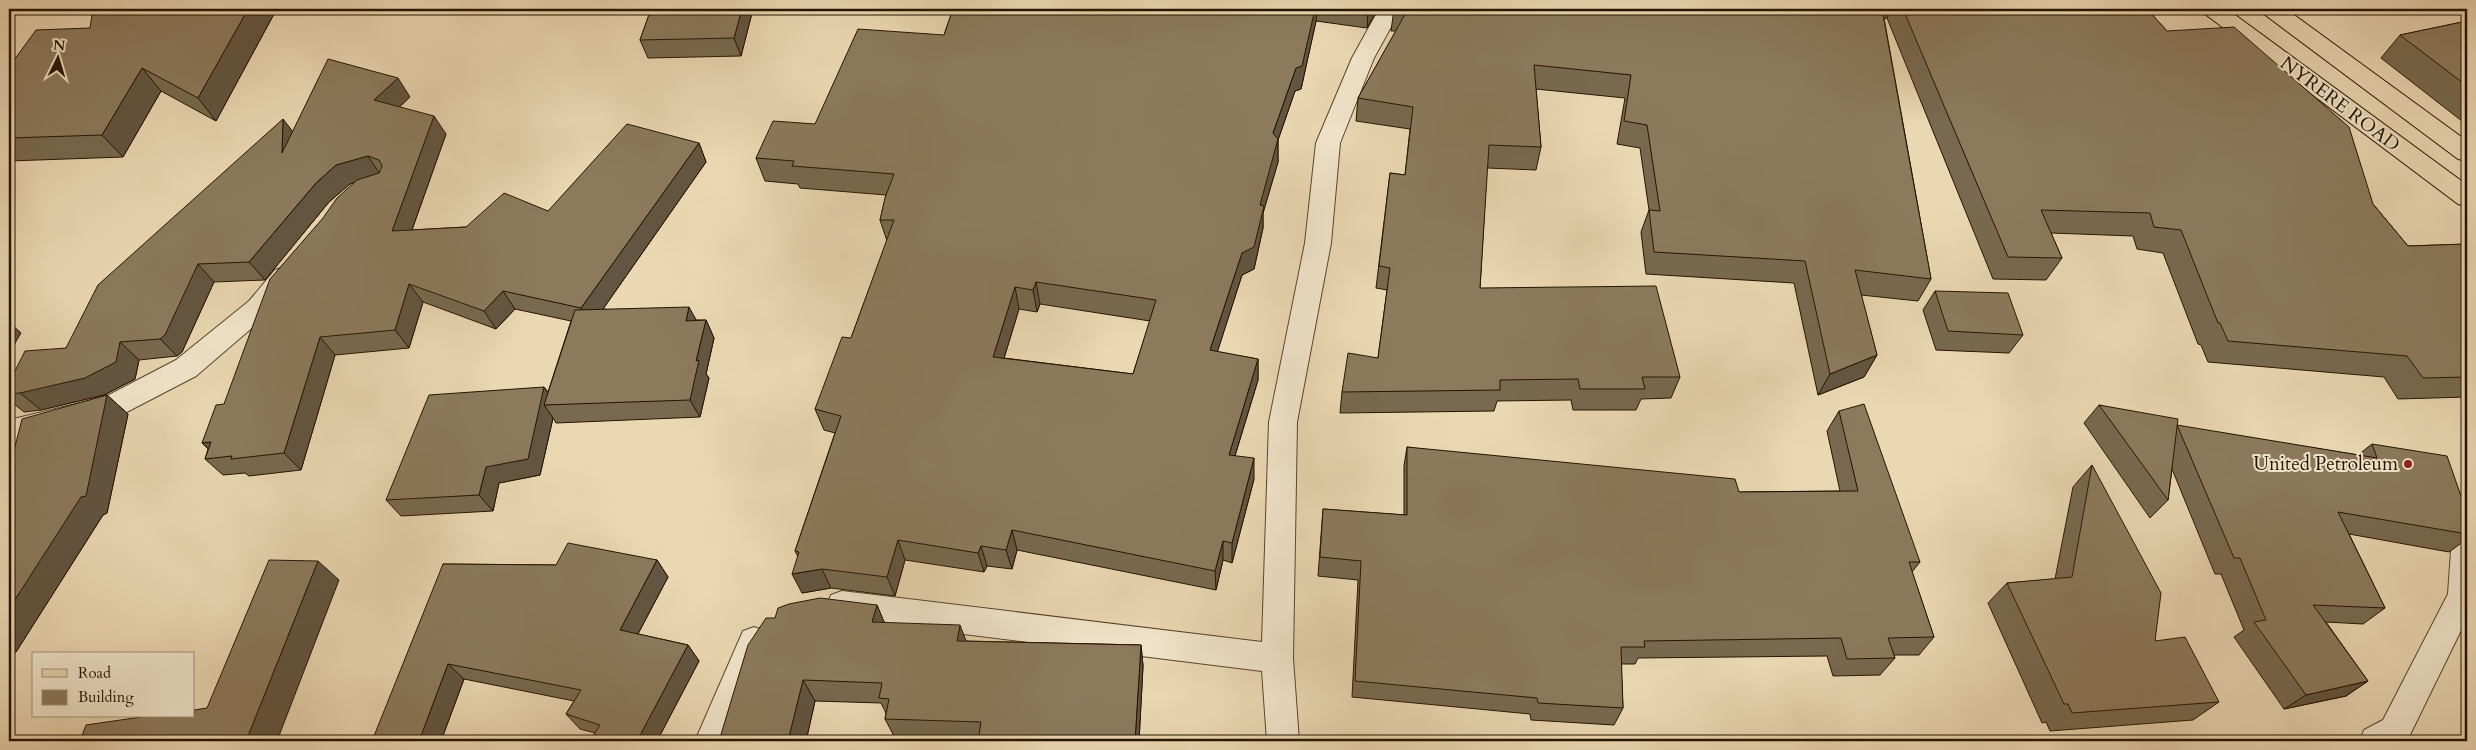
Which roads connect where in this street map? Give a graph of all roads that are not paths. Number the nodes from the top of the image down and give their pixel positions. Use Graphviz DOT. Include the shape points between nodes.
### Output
graph roads {
  1 [pos="1390,9"];
  2 [pos="2272,9"];
  3 [pos="2217,10"];
  4 [pos="2467,153"];
  5 [pos="2467,198"];
  6 [pos="302,257"];
  7 [pos="9,432"];
  8 [pos="2467,536"];
  9 [pos="813,605"];
  10 [pos="773,622"];
  11 [pos="1277,658"];
  12 [pos="711,741"];
  13 [pos="1283,741"];
  14 [pos="2376,741"];
  1 -- 11 [label="street" via="1363,58 1328,143 1318,243 1283,422"];
  2 -- 4 [label="main road, NYRERE ROAD"];
  3 -- 5 [label="main road, NYRERE ROAD"];
  6 -- 7 [label="street" via="258,308 186,368 111,406"];
  8 -- 14 [label="street" via="2463,594 2395,731"];
  9 -- 11 [label="street" via="831,604"];
  10 -- 12 [label="street" via="755,638"];
  11 -- 13 [label="street"];
}
